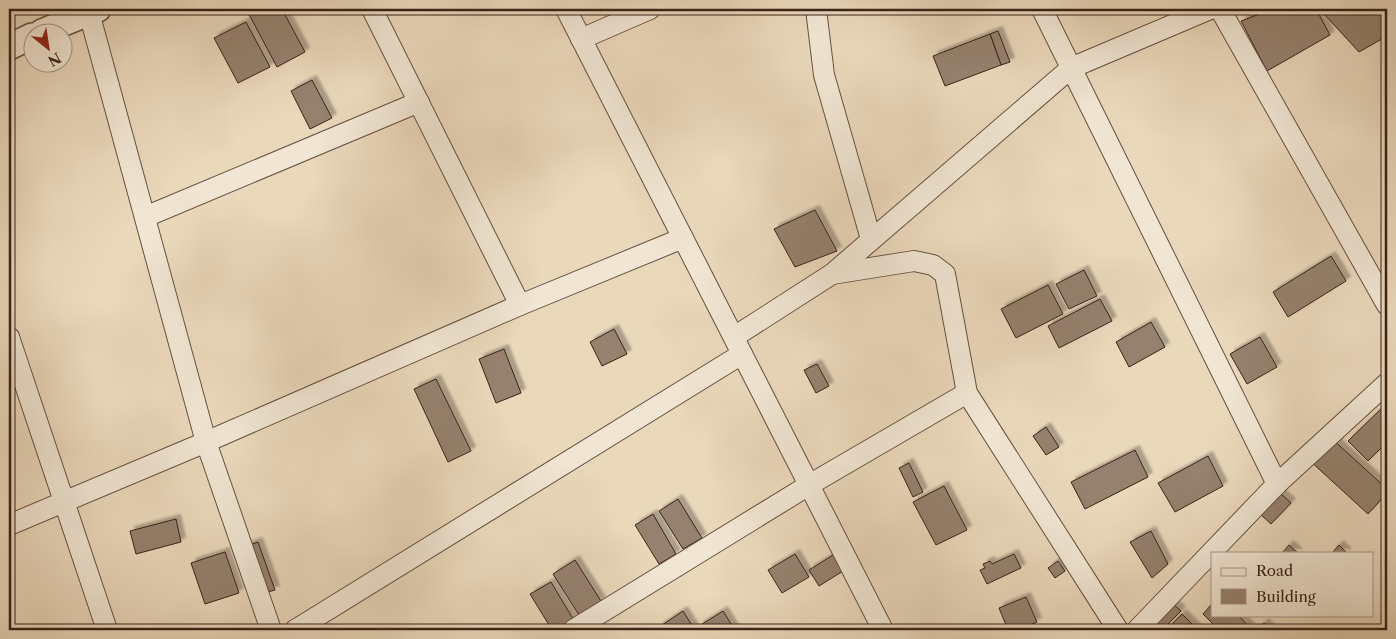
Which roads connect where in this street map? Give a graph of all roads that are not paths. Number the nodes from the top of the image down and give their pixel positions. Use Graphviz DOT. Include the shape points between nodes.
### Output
graph roads {
  1 [pos="372,9"];
  2 [pos="566,9"];
  3 [pos="650,9"];
  4 [pos="816,9"];
  5 [pos="1042,9"];
  6 [pos="1210,9"];
  7 [pos="1220,9"];
  8 [pos="92,10"];
  9 [pos="65,22"];
  10 [pos="581,39"];
  11 [pos="22,40"];
  12 [pos="9,46"];
  13 [pos="1071,68"];
  14 [pos="419,102"];
  15 [pos="145,218"];
  16 [pos="683,238"];
  17 [pos="871,239"];
  18 [pos="832,274"];
  19 [pos="520,305"];
  20 [pos="1387,305"];
  21 [pos="9,337"];
  22 [pos="738,345"];
  23 [pos="1387,383"];
  24 [pos="967,393"];
  25 [pos="206,442"];
  26 [pos="1277,484"];
  27 [pos="809,485"];
  28 [pos="64,501"];
  29 [pos="9,525"];
  30 [pos="1212,552"];
  31 [pos="1211,553"];
  32 [pos="878,628"];
  33 [pos="107,630"];
  34 [pos="271,630"];
  35 [pos="294,630"];
  36 [pos="574,630"];
  37 [pos="1118,630"];
  38 [pos="1138,630"];
  1 -- 14 [label="street"];
  2 -- 10 [label="street"];
  3 -- 10 [label="street"];
  4 -- 17 [label="street" via="824,75"];
  5 -- 13 [label="street"];
  6 -- 13 [label="street"];
  7 -- 20 [label="street"];
  8 -- 9 [label="street"];
  8 -- 15 [label="street"];
  10 -- 16 [label="street"];
  11 -- 12 [label="street"];
  13 -- 17 [label="street"];
  13 -- 26 [label="street"];
  14 -- 15 [label="street"];
  14 -- 19 [label="street"];
  15 -- 25 [label="street"];
  16 -- 19 [label="street"];
  16 -- 22 [label="street"];
  17 -- 18 [label="street"];
  18 -- 22 [label="street"];
  18 -- 24 [label="street" via="914,261 933,265 945,274"];
  19 -- 25 [label="street"];
  21 -- 28 [label="street"];
  22 -- 27 [label="street"];
  22 -- 35 [label="street"];
  23 -- 26 [label="street"];
  24 -- 27 [label="street"];
  24 -- 37 [label="street"];
  25 -- 28 [label="street"];
  25 -- 34 [label="street"];
  26 -- 30 [label="street"];
  27 -- 32 [label="street"];
  27 -- 36 [label="street"];
  28 -- 29 [label="street"];
  28 -- 33 [label="street"];
  31 -- 38 [label="street"];
}
